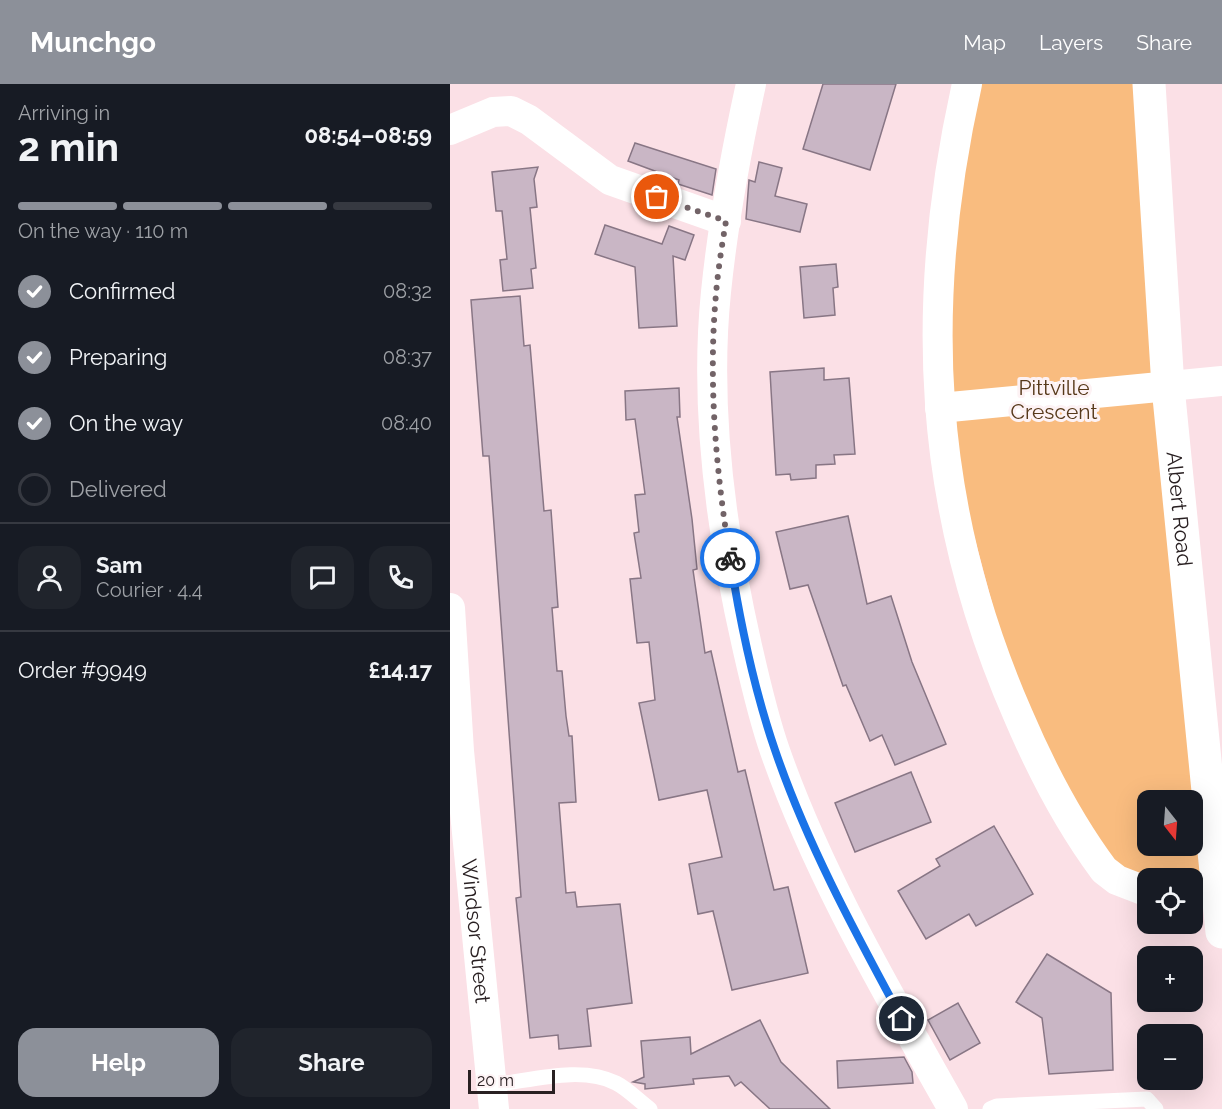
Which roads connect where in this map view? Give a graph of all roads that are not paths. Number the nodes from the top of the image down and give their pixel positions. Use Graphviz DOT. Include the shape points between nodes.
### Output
graph roads {
  1 [pos="751,84"];
  2 [pos="967,84"];
  3 [pos="1149,84"];
  4 [pos="450,130"];
  5 [pos="726,221"];
  6 [pos="1222,381"];
  7 [pos="1168,387"];
  8 [pos="940,408"];
  9 [pos="450,608"];
  10 [pos="456,772"];
  11 [pos="1137,888"];
  12 [pos="1205,889"];
  13 [pos="1222,932"];
  14 [pos="493,1097"];
  15 [pos="650,1109"];
  16 [pos="953,1109"];
  17 [pos="990,1109"];
  18 [pos="1156,1109"];
  1 -- 5 [label="street"];
  2 -- 8 [label="street" via="945,200 939,258"];
  3 -- 7 [label="street, Albert Road"];
  4 -- 5 [label="street" via="493,112 511,111 530,120 610,180"];
  5 -- 16 [label="street" via="716,294 713,376 717,456 736,596 753,670 774,749 799,813 830,880"];
  6 -- 7 [label="street"];
  7 -- 8 [label="street"];
  7 -- 12 [label="street, Albert Road"];
  8 -- 11 [label="street" via="961,543 976,601 1008,693 1050,782 1094,856 1117,880"];
  9 -- 10 [label="street, Windsor Street"];
  10 -- 14 [label="street, Windsor Street"];
  12 -- 13 [label="street, Albert Road"];
  14 -- 15 [label="lane" via="574,1075 598,1076 617,1084"];
  17 -- 18 [label="lane" via="1148,1099"];
}
